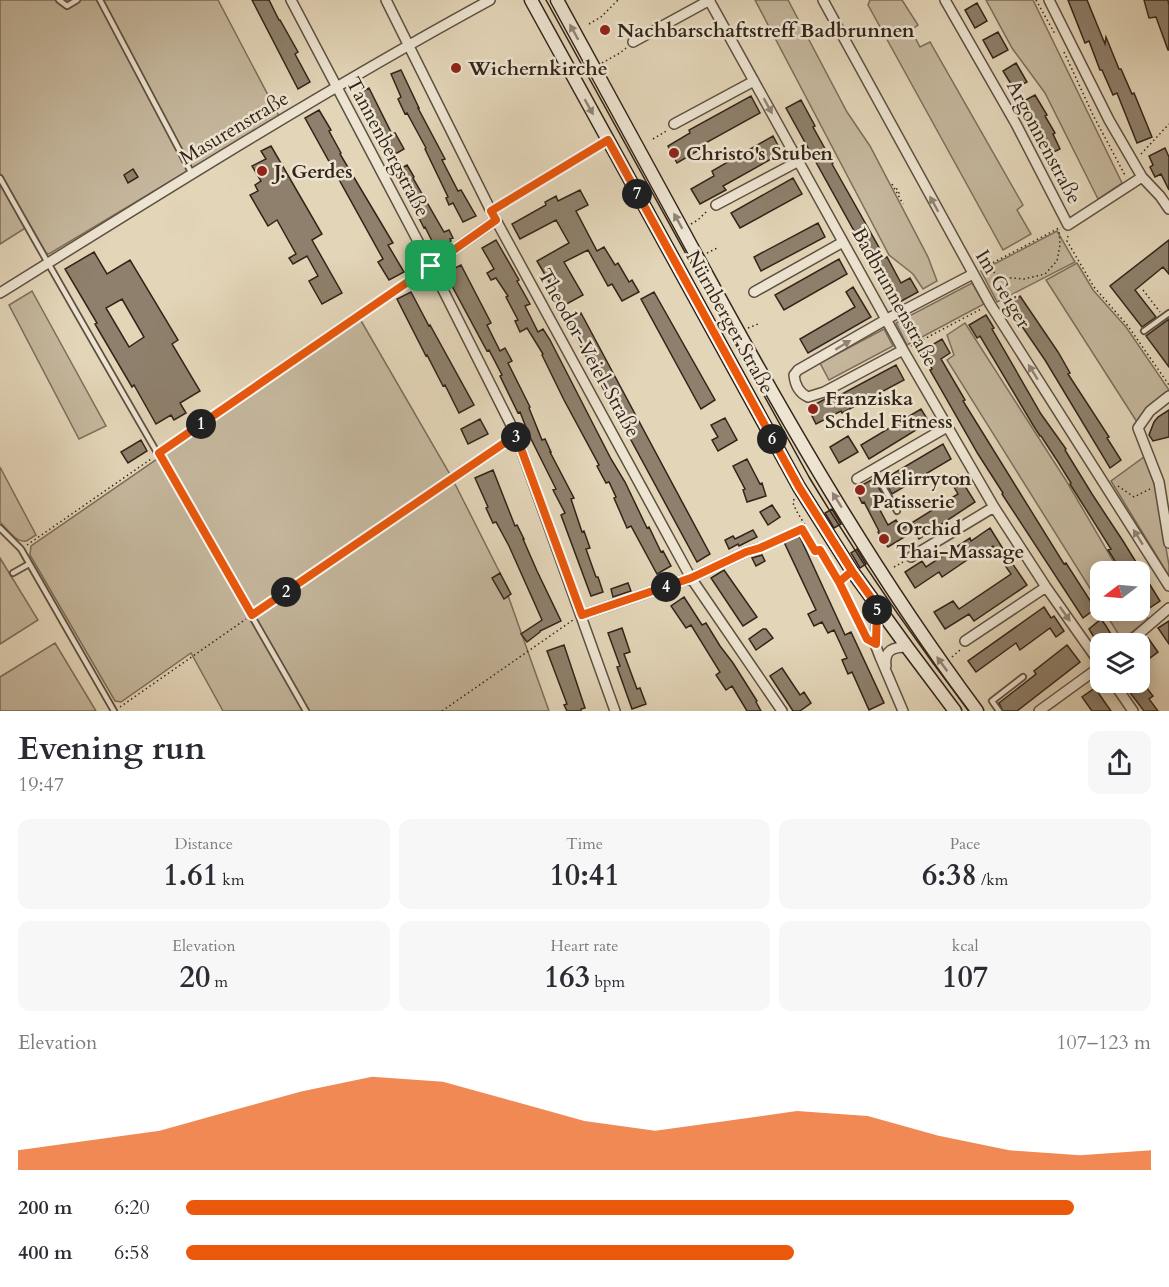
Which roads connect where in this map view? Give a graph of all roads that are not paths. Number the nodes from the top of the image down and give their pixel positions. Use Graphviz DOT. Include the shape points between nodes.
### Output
graph roads {
  1 [pos="59,0"];
  2 [pos="77,0"];
  3 [pos="100,0"];
  4 [pos="291,0"];
  5 [pos="386,0"];
  6 [pos="490,0"];
  7 [pos="531,0"];
  8 [pos="557,0"];
  9 [pos="709,0"];
  10 [pos="823,0"];
  11 [pos="945,0"];
  12 [pos="1049,0"];
  13 [pos="633,42"];
  14 [pos="408,44"];
  15 [pos="754,81"];
  16 [pos="336,87"];
  17 [pos="674,124"];
  18 [pos="799,161"];
  19 [pos="192,174"];
  20 [pos="1142,177"];
  21 [pos="0,178"];
  22 [pos="716,204"];
  23 [pos="1169,209"];
  24 [pos="496,220"];
  25 [pos="843,242"];
  26 [pos="48,263"];
  27 [pos="431,266"];
  28 [pos="973,274"];
  29 [pos="754,292"];
  30 [pos="0,293"];
  31 [pos="1169,313"];
  32 [pos="887,319"];
  33 [pos="1144,332"];
  34 [pos="903,350"];
  35 [pos="1169,396"];
  36 [pos="947,427"];
  37 [pos="873,469"];
  38 [pos="857,479"];
  39 [pos="994,507"];
  40 [pos="897,511"];
  41 [pos="0,528"];
  42 [pos="1169,543"];
  43 [pos="760,548"];
  44 [pos="911,557"];
  45 [pos="29,564"];
  46 [pos="13,573"];
  47 [pos="691,578"];
  48 [pos="1169,586"];
  49 [pos="1046,587"];
  50 [pos="876,604"];
  51 [pos="1169,608"];
  52 [pos="582,615"];
  53 [pos="1140,633"];
  54 [pos="965,641"];
  55 [pos="907,647"];
  56 [pos="1090,649"];
  57 [pos="886,671"];
  58 [pos="1090,673"];
  59 [pos="1023,677"];
  60 [pos="1121,693"];
  61 [pos="114,711"];
  62 [pos="306,711"];
  63 [pos="615,711"];
  64 [pos="782,711"];
  65 [pos="903,711"];
  66 [pos="955,711"];
  67 [pos="977,711"];
  68 [pos="999,711"];
  69 [pos="1039,711"];
  70 [pos="1133,711"];
  1 -- 2 [label="lane" via="67,6"];
  3 -- 19 [label="lane"];
  4 -- 16 [label="street, Tannenbergstraße"];
  5 -- 14 [label="street, Theodor-Veiel-Straße"];
  6 -- 14 [label="street, Masurenstraße"];
  7 -- 50 [label="main road, Nürnberger Straße, one-way" via="799,487"];
  67 -- 8 [label="main road, Nürnberger Straße, one-way" via="889,585 806,452"];
  9 -- 13 [label="street"];
  9 -- 15 [label="street, Badbrunnenstraße"];
  28 -- 10 [label="street, Im Geiger, one-way"];
  11 -- 20 [label="street, Argonnenstraße" via="1068,225"];
  12 -- 20 [label="street"];
  14 -- 16 [label="street, Masurenstraße"];
  14 -- 24 [label="street, Theodor-Veiel-Straße"];
  15 -- 17 [label="street"];
  15 -- 18 [label="street, Badbrunnenstraße, one-way"];
  16 -- 19 [label="street, Masurenstraße"];
  16 -- 27 [label="street, Tannenbergstraße"];
  18 -- 22 [label="street"];
  18 -- 25 [label="street, Badbrunnenstraße"];
  19 -- 26 [label="street, Masurenstraße"];
  20 -- 23 [label="street"];
  21 -- 26 [label="lane"];
  24 -- 27 [label="street"];
  24 -- 47 [label="street, Theodor-Veiel-Straße"];
  25 -- 29 [label="street"];
  25 -- 32 [label="street, Badbrunnenstraße"];
  26 -- 30 [label="street, Masurenstraße"];
  26 -- 62 [label="lane"];
  27 -- 52 [label="street, Tannenbergstraße" via="516,435"];
  28 -- 32 [label="street"];
  48 -- 28 [label="street, Im Geiger, one-way"];
  31 -- 33 [label="lane"];
  32 -- 34 [label="street, Badbrunnenstraße"];
  34 -- 32 [label="street, one-way" via="824,392 808,397 799,390 794,375 798,370"];
  34 -- 36 [label="street, Badbrunnenstraße"];
  35 -- 42 [label="street" via="1150,411 1138,428 1159,482"];
  36 -- 37 [label="street"];
  36 -- 39 [label="street, Badbrunnenstraße"];
  37 -- 38 [label="street"];
  37 -- 40 [label="lane"];
  39 -- 44 [label="street"];
  39 -- 49 [label="street, Badbrunnenstraße"];
  41 -- 45 [label="lane" via="21,549"];
  43 -- 47 [label="street"];
  45 -- 46 [label="lane"];
  45 -- 61 [label="lane"];
  47 -- 52 [label="street"];
  47 -- 64 [label="street, Theodor-Veiel-Straße"];
  49 -- 54 [label="street"];
  49 -- 56 [label="street, Badbrunnenstraße, one-way"];
  50 -- 55 [label="main road, Nürnberger Straße"];
  50 -- 57 [label="street" via="876,644"];
  51 -- 53 [label="street"];
  52 -- 63 [label="street, Tannenbergstraße"];
  55 -- 57 [label="street" via="896,647 887,653"];
  55 -- 66 [label="main road, Nürnberger Straße"];
  57 -- 65 [label="street"];
  58 -- 69 [label="street"];
  59 -- 68 [label="lane" via="992,701"];
  60 -- 70 [label="street"];
}
